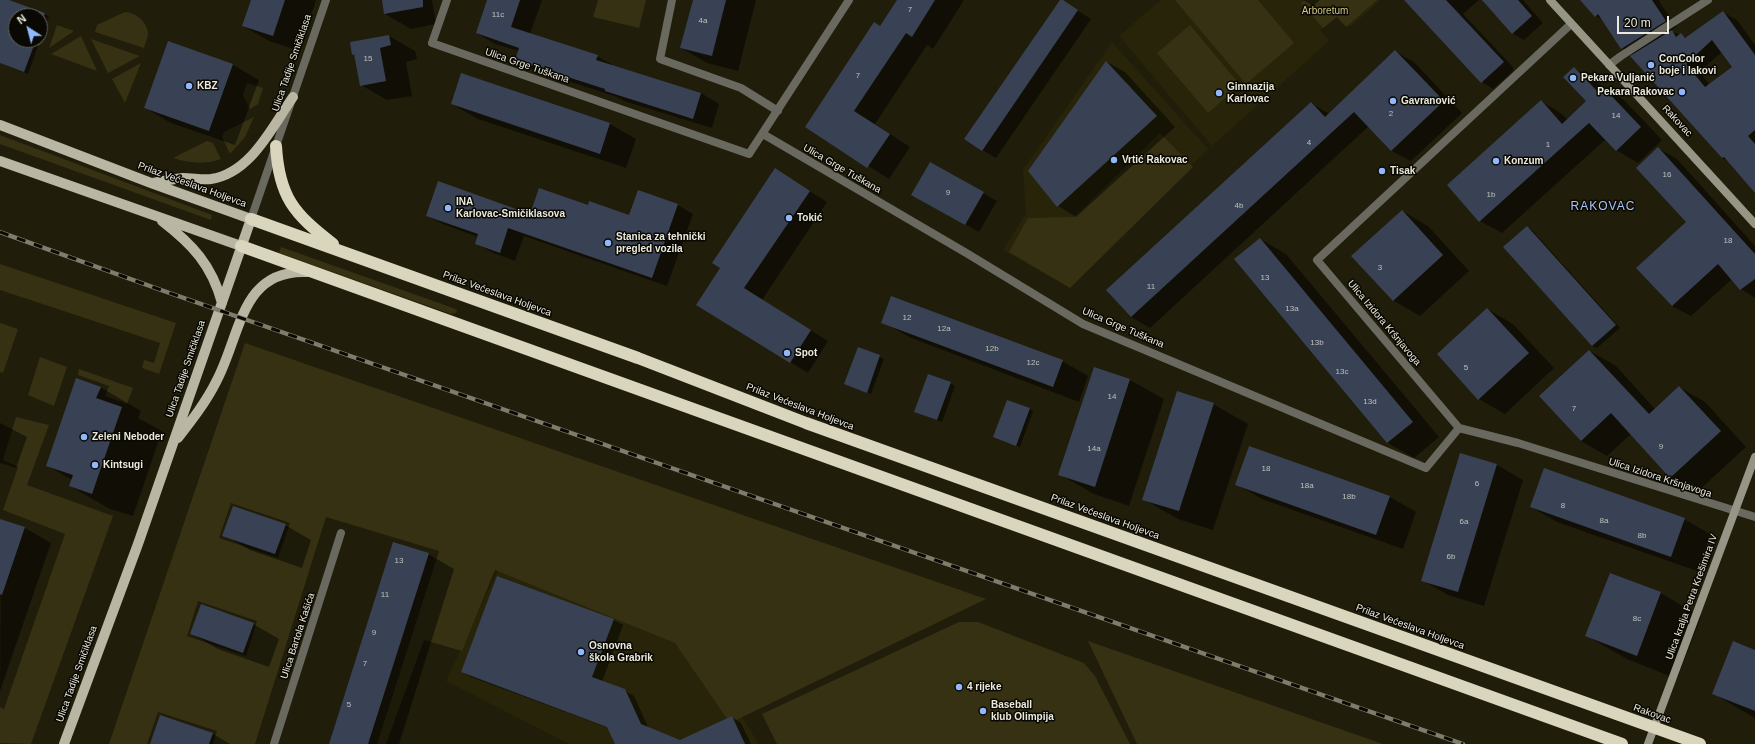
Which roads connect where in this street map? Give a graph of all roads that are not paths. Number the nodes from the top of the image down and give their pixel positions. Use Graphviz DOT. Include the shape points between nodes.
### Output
graph roads {
  1 [pos="326,0"];
  2 [pos="447,0"];
  3 [pos="672,0"];
  4 [pos="849,0"];
  5 [pos="1550,0"];
  6 [pos="1708,0"];
  7 [pos="1571,24"];
  8 [pos="1609,66"];
  9 [pos="293,97"];
  10 [pos="778,110"];
  11 [pos="0,125"];
  12 [pos="763,134"];
  13 [pos="276,146"];
  14 [pos="0,161"];
  15 [pos="151,183"];
  16 [pos="156,216"];
  17 [pos="251,219"];
  18 [pos="1755,224"];
  19 [pos="241,246"];
  20 [pos="342,251"];
  21 [pos="313,273"];
  22 [pos="222,303"];
  23 [pos="1459,428"];
  24 [pos="172,446"];
  25 [pos="1755,457"];
  26 [pos="1734,512"];
  27 [pos="1755,517"];
  28 [pos="341,533"];
  29 [pos="1595,706"];
  30 [pos="64,744"];
  31 [pos="274,744"];
  32 [pos="1622,744"];
  33 [pos="1648,744"];
  34 [pos="1700,744"];
  1 -- 9 [label="street, Ulica Tadije Smičiklasa"];
  2 -- 12 [label="street, Ulica Grge Tuškana" via="432,43 749,154"];
  3 -- 10 [label="street" via="660,59 741,88"];
  4 -- 10 [label="street, Ulica Grge Tuškana"];
  5 -- 7 [label="main road, Rakovac"];
  6 -- 8 [label="street"];
  7 -- 8 [label="main road, Rakovac"];
  7 -- 23 [label="street, Ulica Izidora Kršnjavoga" via="1317,260"];
  8 -- 18 [label="main road, Rakovac"];
  9 -- 13 [label="street, Ulica Tadije Smičiklasa"];
  9 -- 15 [label="main road" via="250,158 237,168 212,179 184,178"];
  10 -- 12 [label="street, Ulica Grge Tuškana"];
  11 -- 15 [label="main road, Prilaz Većeslava Holjevca"];
  12 -- 23 [label="street, Ulica Grge Tuškana" via="1083,324 1426,468"];
  13 -- 17 [label="street, Ulica Tadije Smičiklasa"];
  13 -- 20 [label="highway" via="280,177 288,200 305,221"];
  14 -- 16 [label="main road"];
  15 -- 17 [label="main road, Prilaz Većeslava Holjevca"];
  16 -- 19 [label="main road"];
  16 -- 22 [label="main road" via="182,237 202,260 217,284"];
  17 -- 19 [label="main road, Ulica Tadije Smičiklasa"];
  17 -- 20 [label="highway, Prilaz Većeslava Holjevca"];
  19 -- 21 [label="highway"];
  19 -- 22 [label="main road, Ulica Tadije Smičiklasa"];
  20 -- 29 [label="highway, Prilaz Većeslava Holjevca" via="630,355 806,423"];
  21 -- 24 [label="main road" via="282,274 272,278 255,292 216,382"];
  21 -- 32 [label="highway" via="697,409"];
  22 -- 24 [label="main road, Ulica Tadije Smičiklasa"];
  23 -- 26 [label="street, Ulica Izidora Kršnjavoga" via="1518,443"];
  24 -- 30 [label="main road, Ulica Tadije Smičiklasa"];
  25 -- 26 [label="main road, Ulica kralja Petra Krešimira IV"];
  26 -- 27 [label="street, Ulica Izidora Kršnjavoga"];
  26 -- 33 [label="main road, Ulica kralja Petra Krešimira IV"];
  28 -- 31 [label="street, Ulica Bartola Kašića"];
  29 -- 34 [label="highway, Rakovac"];
}
